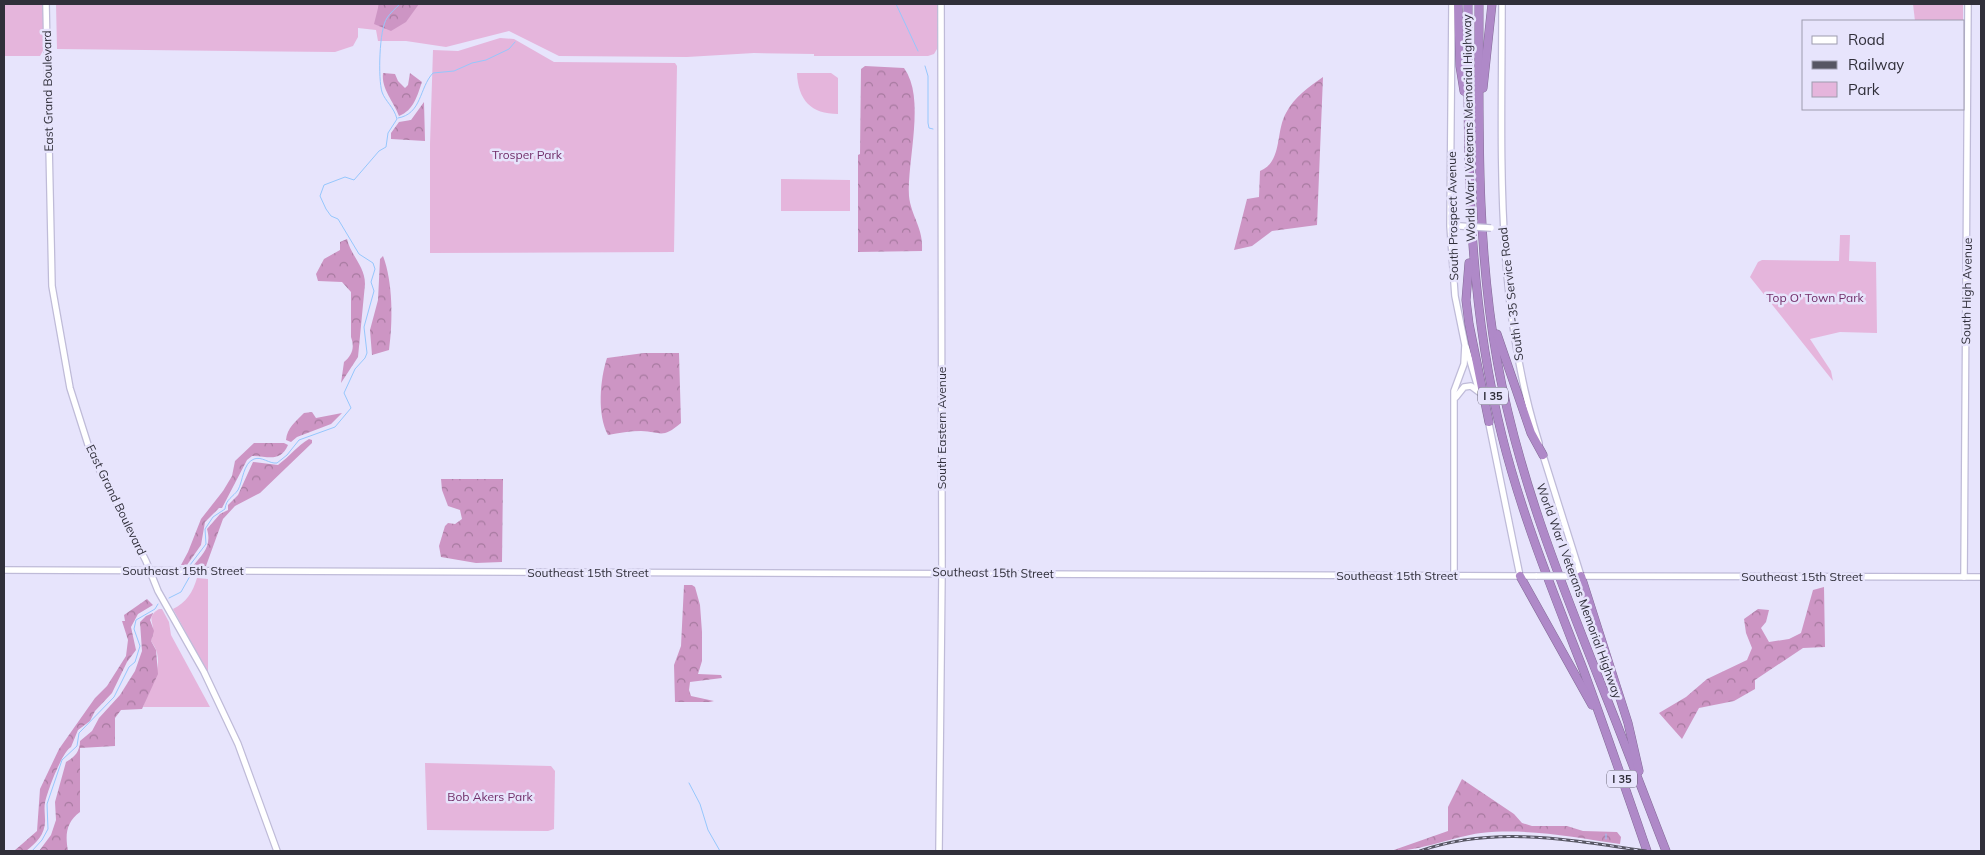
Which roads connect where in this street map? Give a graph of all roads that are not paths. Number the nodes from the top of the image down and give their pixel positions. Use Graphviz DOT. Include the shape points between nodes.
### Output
graph roads {
  1 [pos="46,4"];
  2 [pos="941,4"];
  3 [pos="1452,4"];
  4 [pos="1458,4"];
  5 [pos="1468,4"];
  6 [pos="1479,4"];
  7 [pos="1492,4"];
  8 [pos="1502,4"];
  9 [pos="1968,4"];
  10 [pos="1468,116"];
  11 [pos="1479,117"];
  12 [pos="1450,226"];
  13 [pos="1502,229"];
  14 [pos="1471,236"];
  15 [pos="1489,310"];
  16 [pos="1465,345"];
  17 [pos="1480,392"];
  18 [pos="1455,399"];
  19 [pos="1489,422"];
  20 [pos="1543,455"];
  21 [pos="4,570"];
  22 [pos="150,571"];
  23 [pos="942,572"];
  24 [pos="1454,576"];
  25 [pos="1520,576"];
  26 [pos="1581,576"];
  27 [pos="1964,577"];
  28 [pos="1981,577"];
  29 [pos="1603,724"];
  30 [pos="1647,802"];
  31 [pos="277,851"];
  32 [pos="939,851"];
  33 [pos="1647,851"];
  34 [pos="1666,851"];
  1 -- 22 [label="main road, East Grand Boulevard" via="52,286 63,358 90,451"];
  2 -- 23 [label="main road, South Eastern Avenue"];
  3 -- 12 [label="main road, South Prospect Avenue"];
  4 -- 10 [label="highway" via="1460,66"];
  5 -- 10 [label="highway, World War I Veterans Memorial Highway / I 35"];
  6 -- 11 [label="highway, World War I Veterans Memorial Highway / I 35"];
  7 -- 11 [label="highway"];
  8 -- 13 [label="main road, South I-35 Service Road"];
  9 -- 27 [label="main road, South High Avenue"];
  10 -- 14 [label="highway, World War I Veterans Memorial Highway / I 35"];
  11 -- 15 [label="highway, World War I Veterans Memorial Highway / I 35" via="1481,236"];
  12 -- 13 [label="main road, bridge"];
  12 -- 16 [label="main road, South Prospect Avenue" via="1455,296"];
  13 -- 20 [label="main road, South I-35 Service Road" via="1521,372"];
  14 -- 19 [label="highway" via="1466,300"];
  14 -- 29 [label="highway, World War I Veterans Memorial Highway / I 35" via="1481,334 1502,437 1529,529"];
  15 -- 20 [label="highway" via="1531,433"];
  15 -- 30 [label="highway, World War I Veterans Memorial Highway / I 35" via="1511,424 1531,498"];
  16 -- 17 [label="main road"];
  16 -- 18 [label="main road, South Prospect Avenue"];
  17 -- 18 [label="main road" via="1473,387 1464,387"];
  17 -- 19 [label="main road"];
  18 -- 24 [label="main road, South Prospect Avenue"];
  19 -- 25 [label="main road"];
  20 -- 26 [label="main road, South I-35 Service Road"];
  21 -- 22 [label="main road, Southeast 15th Street"];
  22 -- 23 [label="main road, Southeast 15th Street"];
  22 -- 31 [label="main road, East Grand Boulevard" via="221,707 250,773"];
  23 -- 24 [label="main road, Southeast 15th Street"];
  23 -- 32 [label="main road, South Eastern Avenue"];
  24 -- 25 [label="main road, Southeast 15th Street"];
  25 -- 26 [label="main road, Southeast 15th Street, bridge"];
  25 -- 29 [label="highway"];
  26 -- 27 [label="main road, Southeast 15th Street"];
  26 -- 30 [label="highway" via="1628,723"];
  27 -- 28 [label="main road, Southeast 15th Street"];
  29 -- 33 [label="highway, World War I Veterans Memorial Highway / I 35"];
  30 -- 34 [label="highway, World War I Veterans Memorial Highway / I 35"];
}
